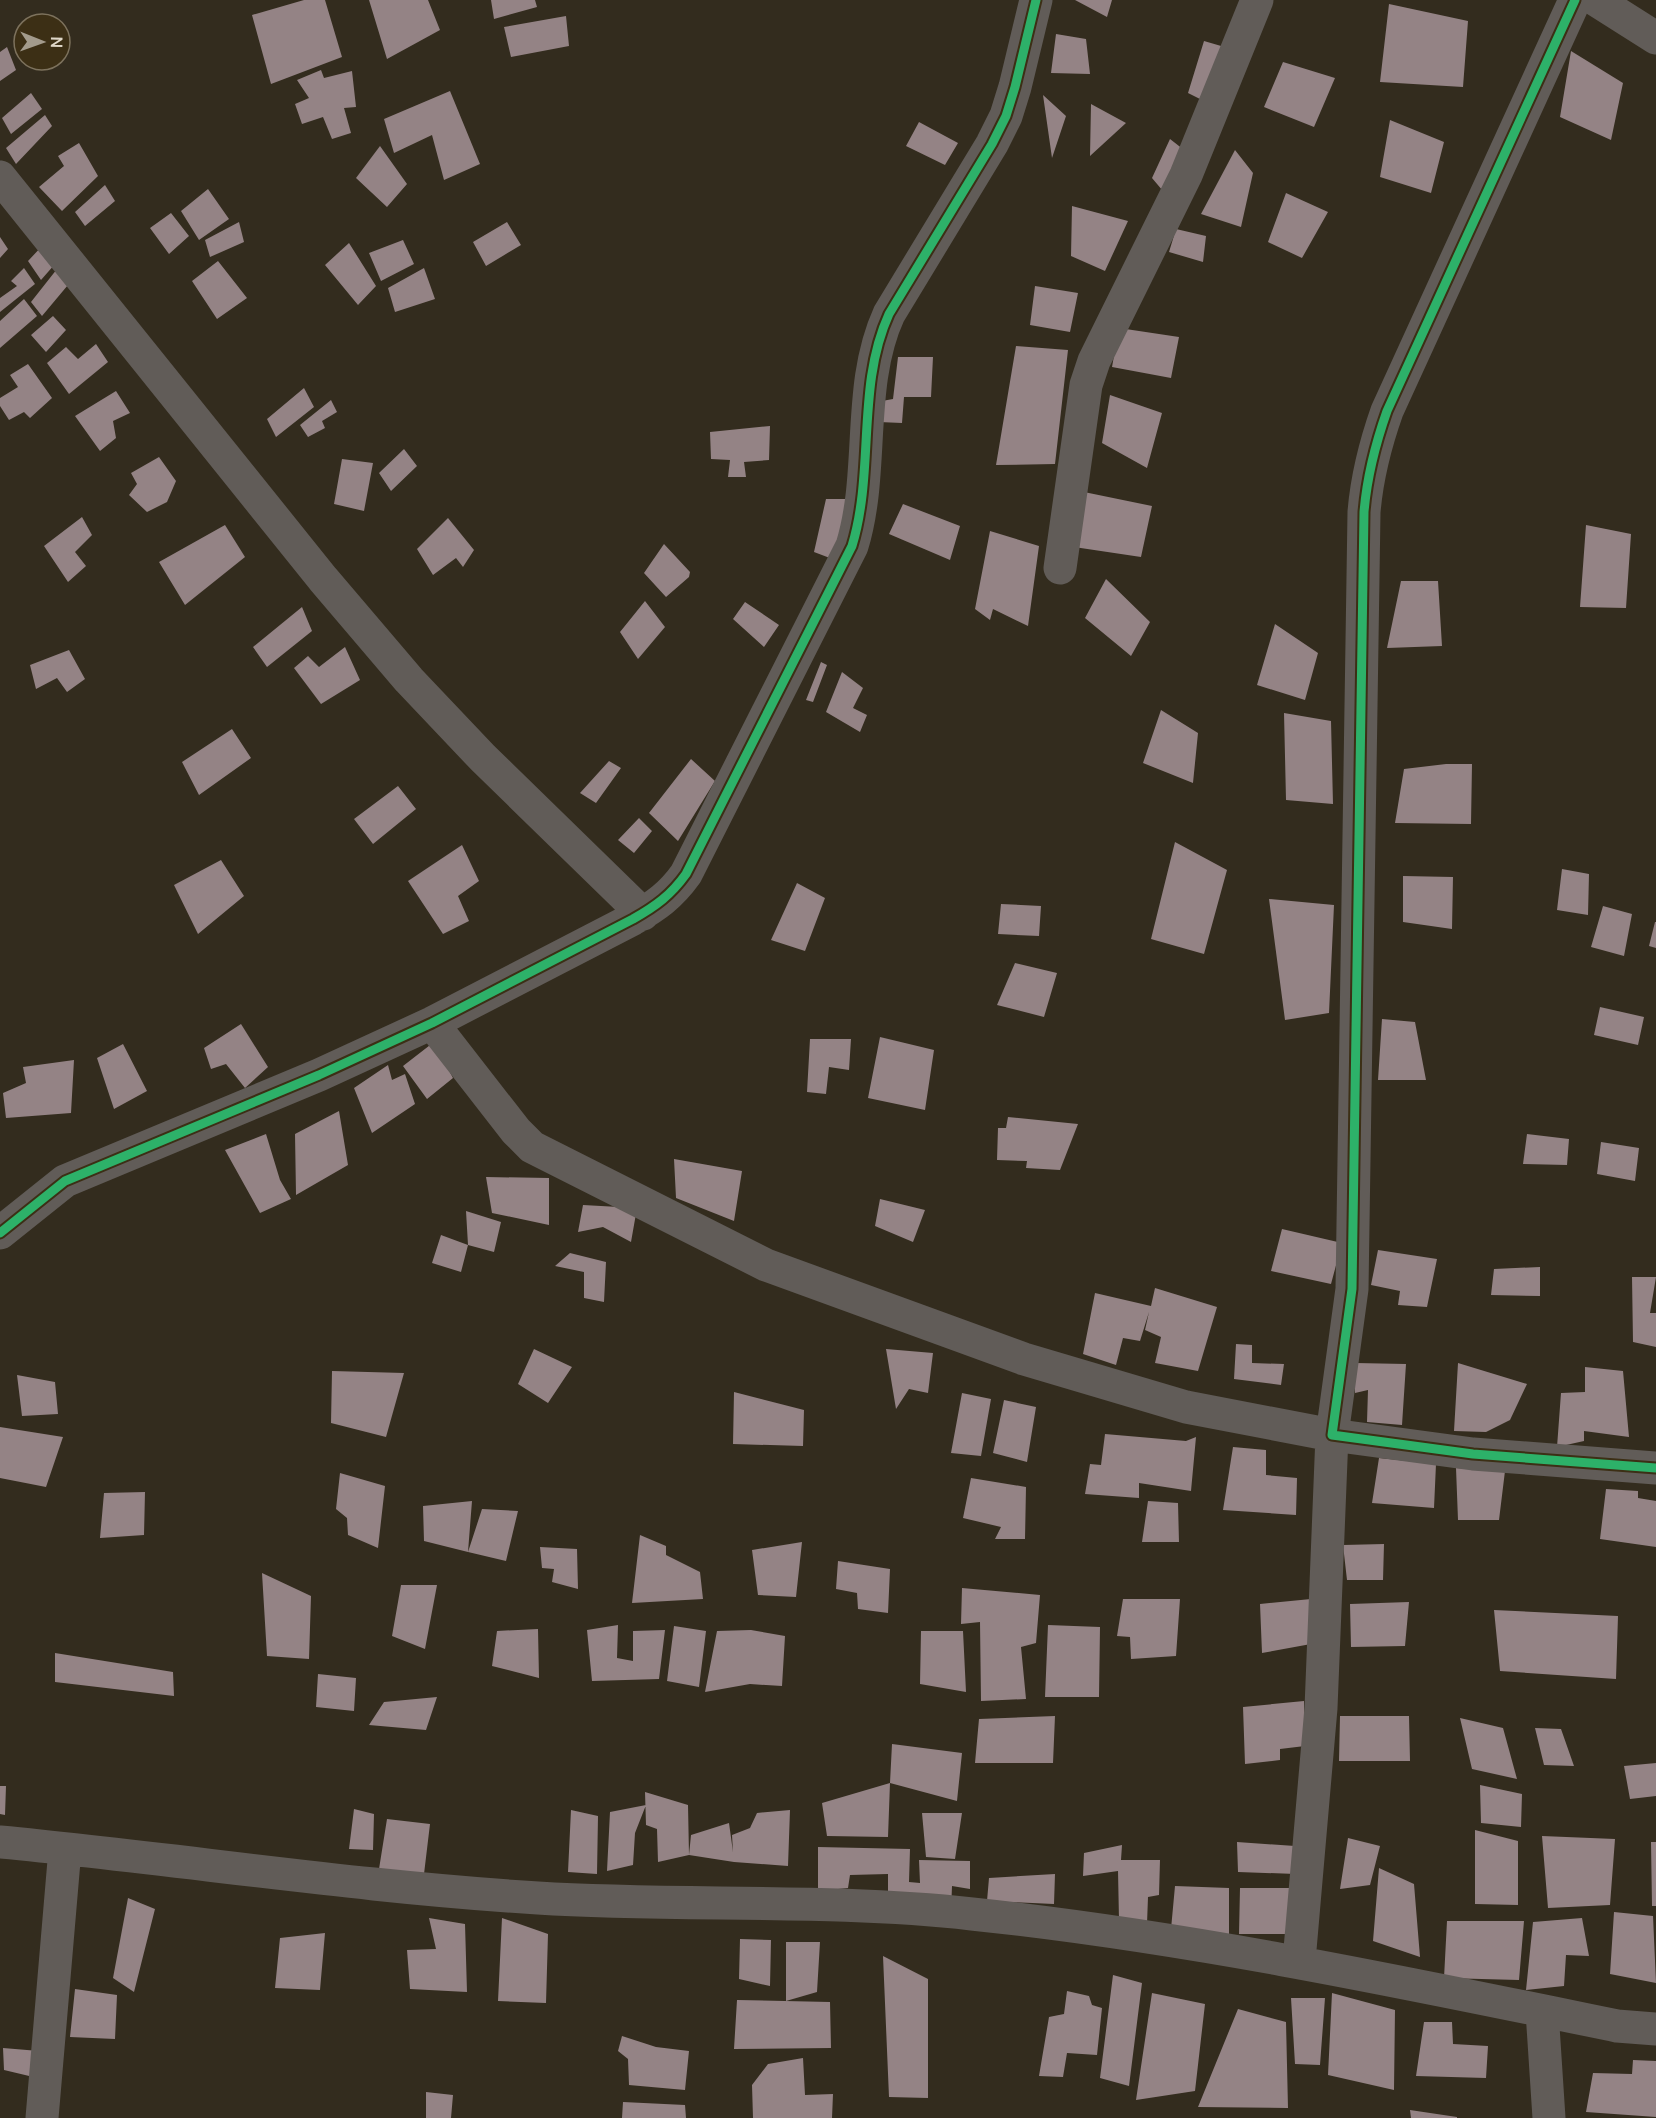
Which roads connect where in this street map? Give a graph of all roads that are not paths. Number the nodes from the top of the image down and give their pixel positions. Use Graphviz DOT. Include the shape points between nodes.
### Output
graph roads {
  1 [pos="1036,0"];
  2 [pos="1257,0"];
  3 [pos="1575,0"];
  4 [pos="1596,0"];
  5 [pos="1656,38"];
  6 [pos="0,177"];
  7 [pos="1060,568"];
  8 [pos="643,914"];
  9 [pos="432,1023"];
  10 [pos="0,1233"];
  11 [pos="1332,1435"];
  12 [pos="1656,1468"];
  13 [pos="0,1842"];
  14 [pos="65,1849"];
  15 [pos="1299,1961"];
  16 [pos="1542,2011"];
  17 [pos="1656,2029"];
  18 [pos="42,2118"];
  19 [pos="1549,2118"];
  1 -- 8 [label="street" via="1006,116 880,335 863,496 852,546 686,874 672,893"];
  2 -- 7 [label="street" via="1186,175 1094,361 1086,385"];
  3 -- 11 [label="street" via="1387,411 1367,479 1352,1289"];
  4 -- 5 [label="street"];
  6 -- 8 [label="street" via="323,579 402,671 490,766"];
  8 -- 9 [label="street"];
  9 -- 10 [label="street" via="319,1075 65,1181"];
  9 -- 11 [label="street" via="510,1125 532,1147 766,1265 1024,1359 1186,1407"];
  11 -- 12 [label="street" via="1473,1454"];
  11 -- 15 [label="street" via="1321,1708"];
  13 -- 14 [label="street"];
  14 -- 15 [label="street" via="536,1898 887,1907 967,1913"];
  14 -- 18 [label="street"];
  15 -- 16 [label="street"];
  16 -- 17 [label="street" via="1617,2026"];
  16 -- 19 [label="street"];
}
